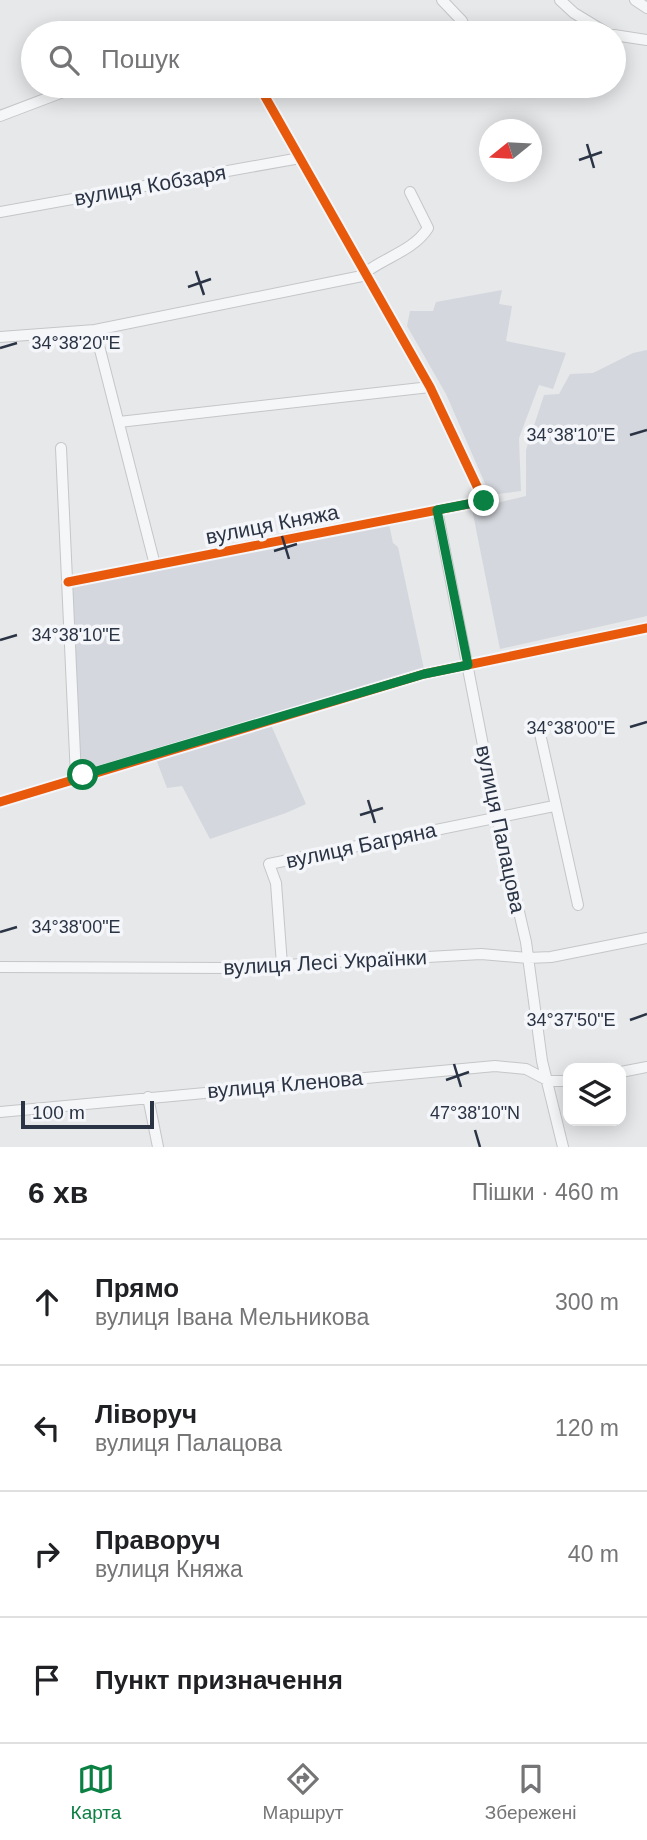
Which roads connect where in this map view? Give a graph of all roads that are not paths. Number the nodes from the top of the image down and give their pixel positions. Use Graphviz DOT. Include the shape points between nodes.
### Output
graph roads {
  1 [pos="442,0"];
  2 [pos="560,0"];
  3 [pos="635,0"];
  4 [pos="647,8"];
  5 [pos="462,21"];
  6 [pos="587,21"];
  7 [pos="626,37"];
  8 [pos="647,40"];
  9 [pos="47,98"];
  10 [pos="266,98"];
  11 [pos="0,116"];
  12 [pos="300,158"];
  13 [pos="410,192"];
  14 [pos="0,212"];
  15 [pos="367,273"];
  16 [pos="95,330"];
  17 [pos="0,337"];
  18 [pos="430,387"];
  19 [pos="118,422"];
  20 [pos="61,448"];
  21 [pos="437,510"];
  22 [pos="155,565"];
  23 [pos="68,582"];
  24 [pos="647,628"];
  25 [pos="468,665"];
  26 [pos="538,730"];
  27 [pos="76,777"];
  28 [pos="0,802"];
  29 [pos="554,806"];
  30 [pos="497,817"];
  31 [pos="578,905"];
  32 [pos="647,938"];
  33 [pos="528,958"];
  34 [pos="282,965"];
  35 [pos="0,967"];
  36 [pos="647,1067"];
  37 [pos="626,1071"];
  38 [pos="549,1081"];
  39 [pos="563,1081"];
  40 [pos="148,1097"];
  41 [pos="0,1112"];
  42 [pos="158,1147"];
  43 [pos="563,1147"];
  1 -- 5 [label="street"];
  2 -- 6 [label="street"];
  3 -- 4 [label="street"];
  7 -- 8 [label="street"];
  9 -- 11 [label="street"];
  10 -- 12 [label="street"];
  12 -- 14 [label="street, вулиця Кобзаря"];
  12 -- 15 [label="street"];
  13 -- 15 [label="street" via="428,228 414,244"];
  15 -- 16 [label="street"];
  15 -- 18 [label="street"];
  16 -- 17 [label="street"];
  16 -- 19 [label="street"];
  18 -- 19 [label="street"];
  18 -- 21 [label="street, вулиця Княжа" via="484,501"];
  19 -- 22 [label="street"];
  20 -- 23 [label="street"];
  21 -- 22 [label="street, вулиця Княжа"];
  21 -- 25 [label="street, вулиця Палацова"];
  22 -- 23 [label="street, вулиця Княжа"];
  23 -- 27 [label="street"];
  24 -- 25 [label="street"];
  25 -- 27 [label="street"];
  25 -- 30 [label="street, вулиця Палацова"];
  26 -- 29 [label="street"];
  27 -- 28 [label="street"];
  29 -- 30 [label="street, вулиця Багряна"];
  29 -- 31 [label="street"];
  30 -- 33 [label="street, вулиця Палацова"];
  30 -- 34 [label="street, вулиця Багряна" via="269,864 276,883"];
  32 -- 33 [label="street, вулиця Лесі Українки"];
  33 -- 34 [label="street, вулиця Лесі Українки" via="481,954"];
  33 -- 38 [label="street, вулиця Палацова" via="542,1061"];
  34 -- 35 [label="street, вулиця Лесі Українки"];
  36 -- 37 [label="street"];
  38 -- 39 [label="street, вулиця Кленова"];
  38 -- 40 [label="street, вулиця Кленова" via="526,1069 495,1066"];
  38 -- 43 [label="street, вулиця Палацова"];
  40 -- 41 [label="street, вулиця Кленова"];
  40 -- 42 [label="street"];
}
